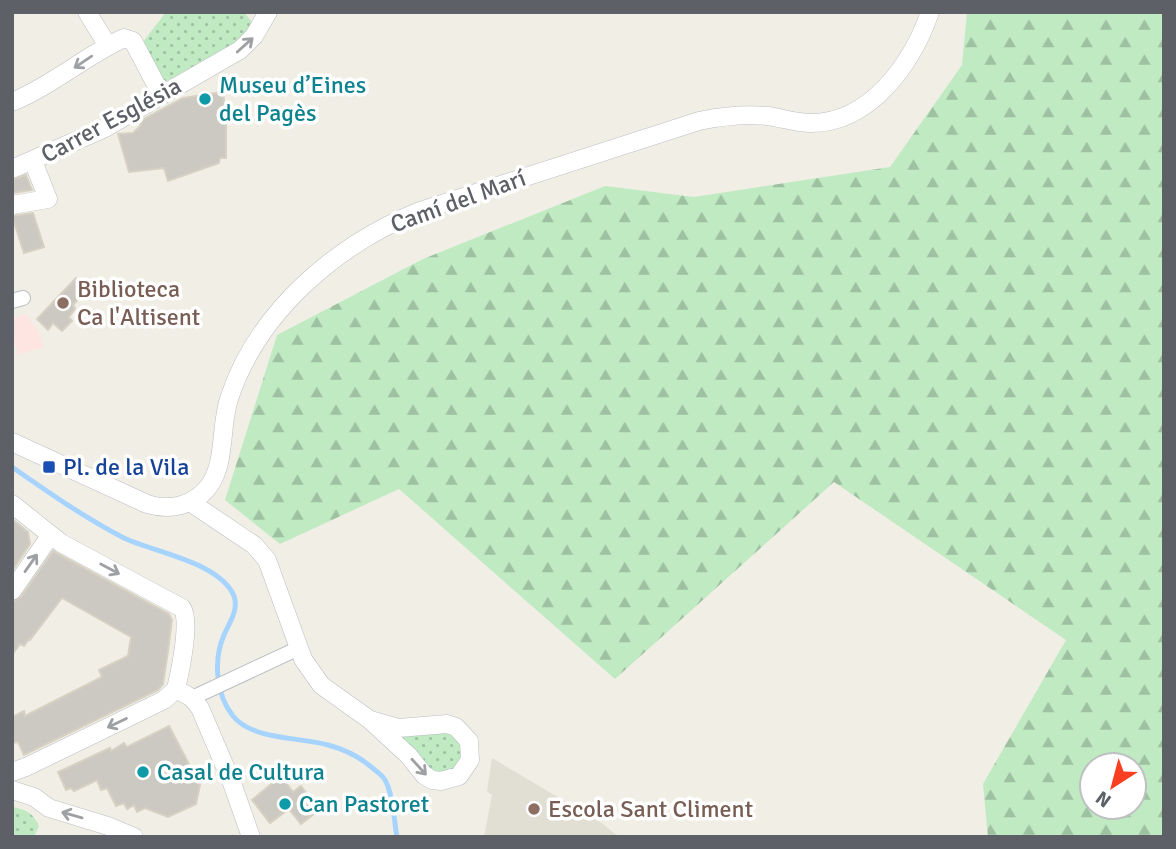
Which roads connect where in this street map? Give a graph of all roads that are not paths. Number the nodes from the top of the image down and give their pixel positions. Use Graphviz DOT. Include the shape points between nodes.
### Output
graph roads {
  1 [pos="87,12"];
  2 [pos="268,12"];
  3 [pos="930,12"];
  4 [pos="108,46"];
  5 [pos="161,94"];
  6 [pos="12,102"];
  7 [pos="33,161"];
  8 [pos="12,169"];
  9 [pos="12,205"];
  10 [pos="12,442"];
  11 [pos="190,502"];
  12 [pos="12,504"];
  13 [pos="50,536"];
  14 [pos="12,591"];
  15 [pos="299,648"];
  16 [pos="176,689"];
  17 [pos="192,698"];
  18 [pos="370,720"];
  19 [pos="36,762"];
  20 [pos="12,772"];
  21 [pos="12,790"];
  22 [pos="34,797"];
  23 [pos="134,837"];
  24 [pos="251,837"];
  1 -- 4 [label="street"];
  5 -- 2 [label="street, Carrer Església, one-way" via="240,50"];
  3 -- 11 [label="street, Camí del Marí" via="896,74 864,106 844,117 808,123 730,114 699,121 420,211 356,243 299,290 258,338 228,402 216,473 207,489"];
  4 -- 5 [label="street" via="124,38 133,41"];
  4 -- 6 [label="street, one-way"];
  5 -- 7 [label="street, Carrer Església" via="104,128"];
  7 -- 8 [label="street, Carrer Església"];
  7 -- 9 [label="street" via="48,199"];
  10 -- 11 [label="street" via="147,504 167,508"];
  11 -- 15 [label="street" via="261,552 273,571"];
  12 -- 13 [label="street"];
  14 -- 13 [label="street, one-way"];
  13 -- 16 [label="street, one-way" via="182,608 186,624"];
  15 -- 17 [label="street"];
  15 -- 18 [label="street" via="315,678"];
  16 -- 17 [label="street"];
  16 -- 19 [label="street, one-way" via="164,700"];
  17 -- 24 [label="street" via="232,783"];
  18 -- 18 [label="street, one-way" via="432,779 441,782 459,776 470,760 469,741 456,727 398,727"];
  19 -- 20 [label="street"];
  19 -- 22 [label="street" via="28,785"];
  21 -- 22 [label="street"];
  23 -- 22 [label="street, one-way" via="49,808"];
}
